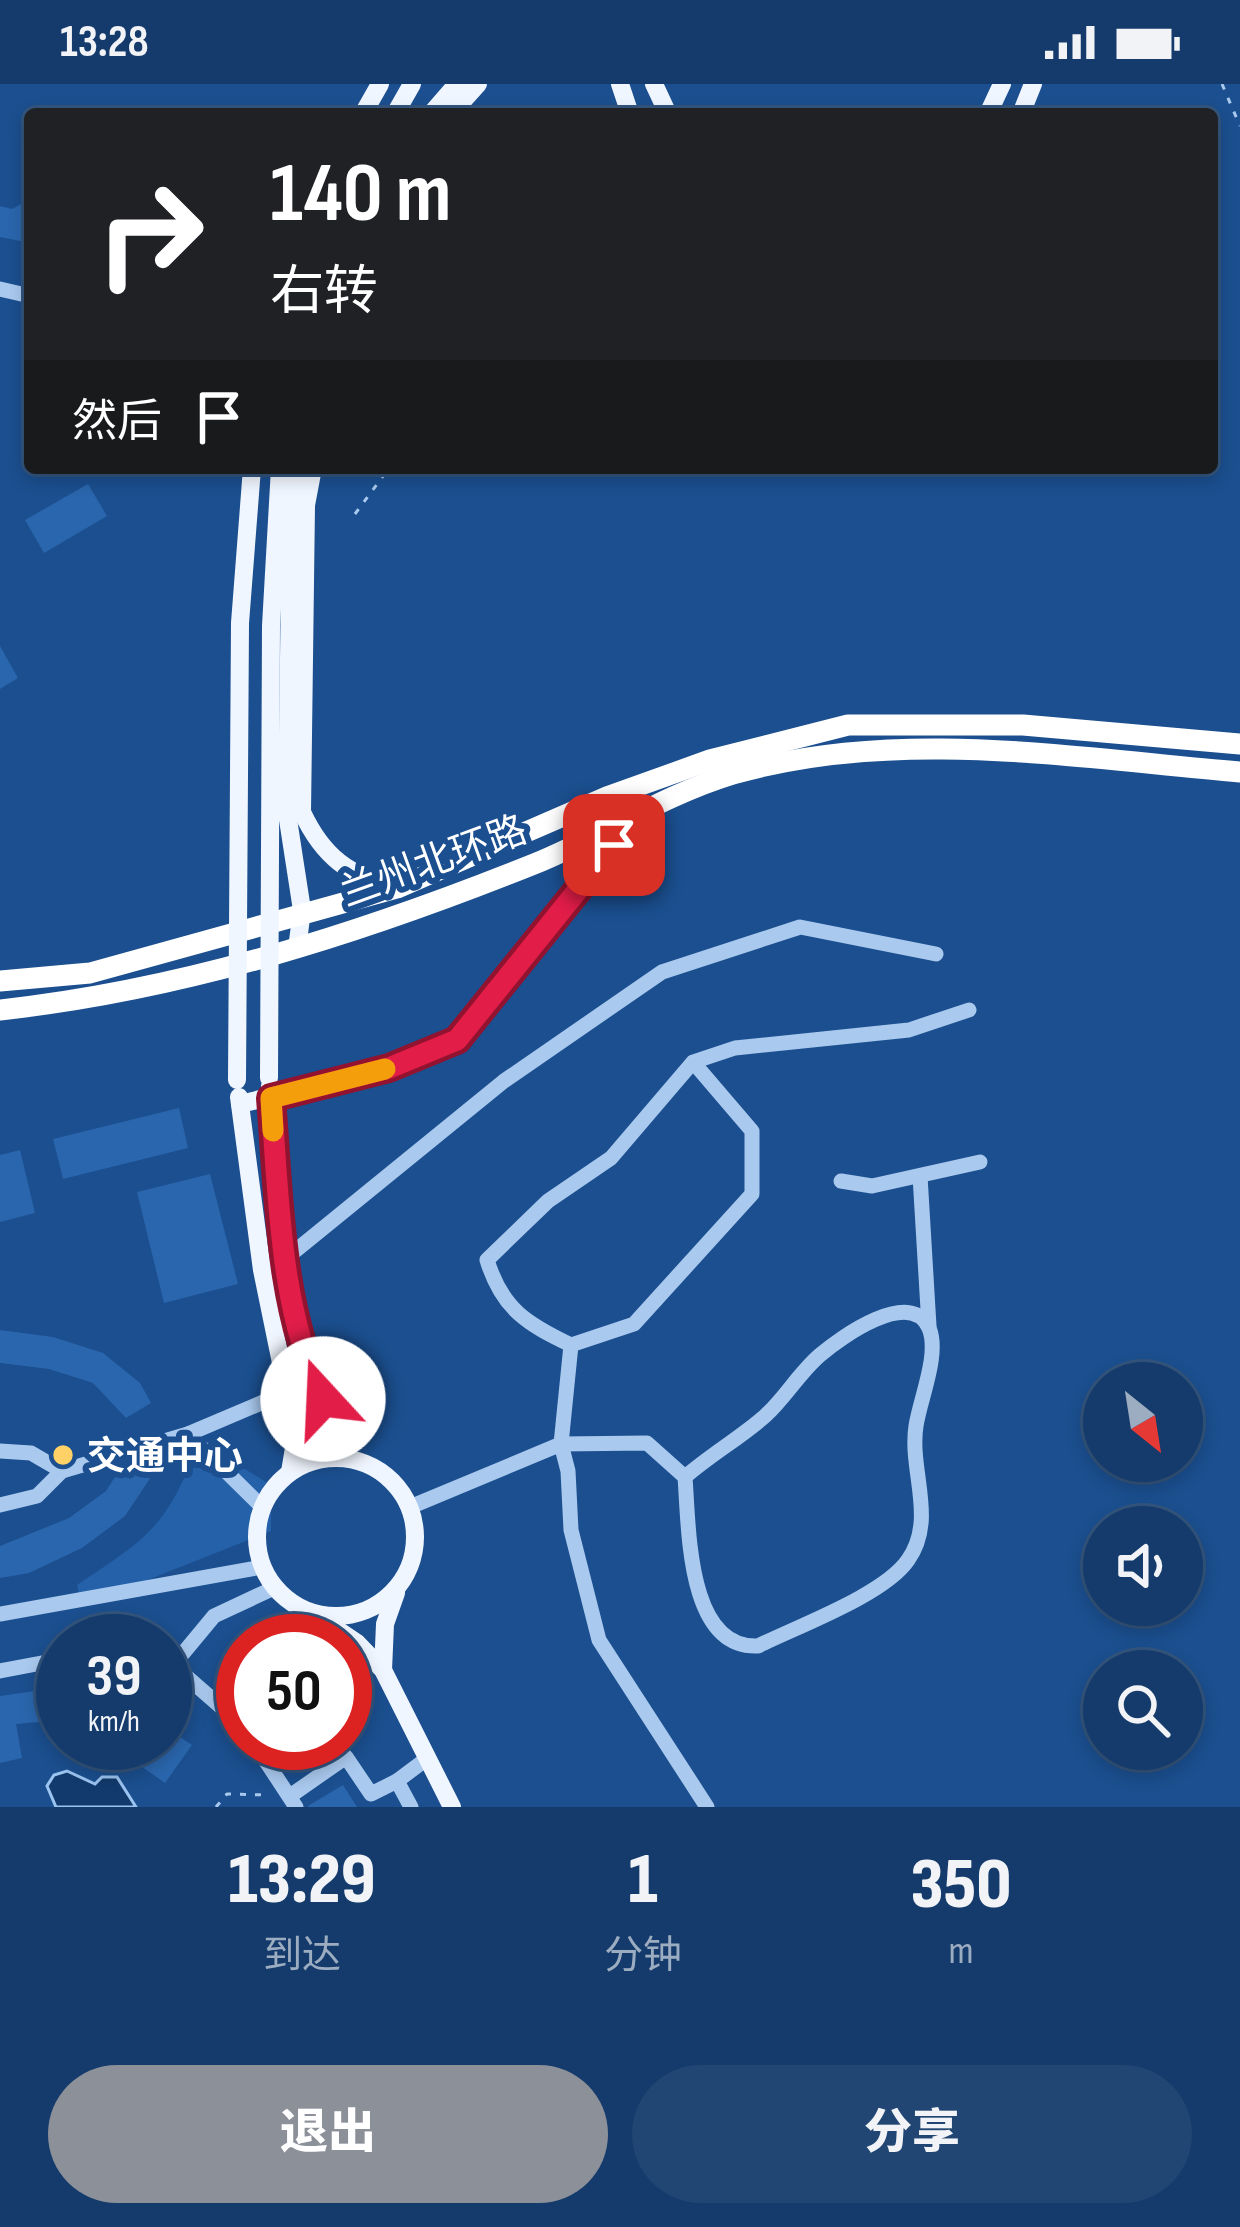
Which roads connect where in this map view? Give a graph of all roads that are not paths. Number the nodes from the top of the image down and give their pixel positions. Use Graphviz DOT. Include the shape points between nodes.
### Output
graph roads {
  1 [pos="457,84"];
  2 [pos="478,84"];
  3 [pos="436,108"];
  4 [pos="457,108"];
  5 [pos="252,474"];
  6 [pos="280,474"];
  7 [pos="296,474"];
  8 [pos="312,474"];
  9 [pos="1240,744"];
  10 [pos="1240,772"];
  11 [pos="639,813"];
  12 [pos="397,888"];
  13 [pos="302,910"];
  14 [pos="297,949"];
  15 [pos="936,954"];
  16 [pos="0,981"];
  17 [pos="0,1010"];
  18 [pos="970,1010"];
  19 [pos="693,1061"];
  20 [pos="270,1088"];
  21 [pos="240,1104"];
  22 [pos="980,1162"];
  23 [pos="920,1176"];
  24 [pos="841,1181"];
  25 [pos="284,1260"];
  26 [pos="262,1270"];
  27 [pos="928,1326"];
  28 [pos="571,1345"];
  29 [pos="287,1392"];
  30 [pos="188,1434"];
  31 [pos="560,1444"];
  32 [pos="0,1451"];
  33 [pos="351,1459"];
  34 [pos="62,1471"];
  35 [pos="290,1472"];
  36 [pos="685,1477"];
  37 [pos="0,1505"];
  38 [pos="262,1507"];
  39 [pos="410,1507"];
  40 [pos="262,1568"];
  41 [pos="398,1587"];
  42 [pos="274,1588"];
  43 [pos="0,1614"];
  44 [pos="314,1614"];
  45 [pos="192,1638"];
  46 [pos="372,1658"];
  47 [pos="36,1665"];
  48 [pos="383,1670"];
  49 [pos="0,1672"];
  50 [pos="192,1681"];
  51 [pos="216,1702"];
  52 [pos="425,1760"];
  53 [pos="272,1770"];
  54 [pos="397,1781"];
  55 [pos="375,1801"];
  56 [pos="293,1802"];
  57 [pos="411,1807"];
  58 [pos="452,1807"];
  59 [pos="707,1807"];
  1 -- 3 [label="main road"];
  2 -- 4 [label="main road"];
  5 -- 21 [label="main road, bridge" via="240,623"];
  6 -- 20 [label="main road, bridge" via="271,626"];
  7 -- 13 [label="main road" via="287,813"];
  8 -- 12 [label="main road" via="302,812 338,864"];
  9 -- 12 [label="highway, 兰州北环路" via="1023,725 848,725 607,797"];
  10 -- 11 [label="highway, 兰州北环路" via="1005,751 872,749 733,775"];
  11 -- 14 [label="highway, 兰州北环路" via="536,862"];
  11 -- 20 [label="main road" via="457,1040 389,1068"];
  12 -- 13 [label="highway, 兰州北环路"];
  13 -- 14 [label="main road"];
  13 -- 16 [label="highway, 兰州北环路" via="90,973"];
  14 -- 17 [label="highway, 兰州北环路" via="103,999"];
  15 -- 25 [label="street" via="800,927 662,972 504,1081"];
  18 -- 19 [label="street" via="909,1030 735,1048"];
  19 -- 28 [label="street" via="752,1131 752,1194 634,1324"];
  19 -- 28 [label="street" via="611,1158 548,1201 487,1260 512,1311"];
  20 -- 21 [label="main road"];
  20 -- 25 [label="main road"];
  21 -- 26 [label="main road"];
  22 -- 23 [label="street"];
  23 -- 24 [label="street" via="872,1186"];
  23 -- 27 [label="street"];
  25 -- 26 [label="street"];
  25 -- 33 [label="main road" via="309,1370"];
  26 -- 29 [label="main road"];
  27 -- 36 [label="street" via="901,1311 866,1325 820,1355 765,1416"];
  27 -- 36 [label="street" via="933,1347 913,1446 921,1533 907,1562 879,1585 758,1646 736,1647 706,1610"];
  28 -- 31 [label="street"];
  29 -- 30 [label="street"];
  29 -- 35 [label="main road" via="296,1436"];
  30 -- 34 [label="street"];
  30 -- 38 [label="street"];
  31 -- 36 [label="street" via="647,1443"];
  31 -- 39 [label="street"];
  31 -- 59 [label="street" via="599,1640"];
  32 -- 34 [label="street" via="31,1453"];
  33 -- 35 [label="main road" via="319,1459"];
  33 -- 39 [label="main road" via="387,1475"];
  34 -- 37 [label="street" via="37,1496"];
  35 -- 38 [label="main road"];
  38 -- 40 [label="main road"];
  39 -- 41 [label="main road" via="415,1548"];
  40 -- 42 [label="main road"];
  40 -- 43 [label="street"];
  41 -- 44 [label="main road" via="360,1613"];
  41 -- 48 [label="main road" via="385,1624"];
  42 -- 44 [label="main road"];
  42 -- 45 [label="street" via="214,1616"];
  46 -- 48 [label="main road"];
  47 -- 49 [label="street"];
  48 -- 52 [label="main road"];
  50 -- 51 [label="street"];
  52 -- 54 [label="street"];
  52 -- 58 [label="main road"];
  53 -- 56 [label="street"];
  54 -- 55 [label="street"];
  54 -- 57 [label="street"];
  55 -- 56 [label="street" via="346,1756"];
}
